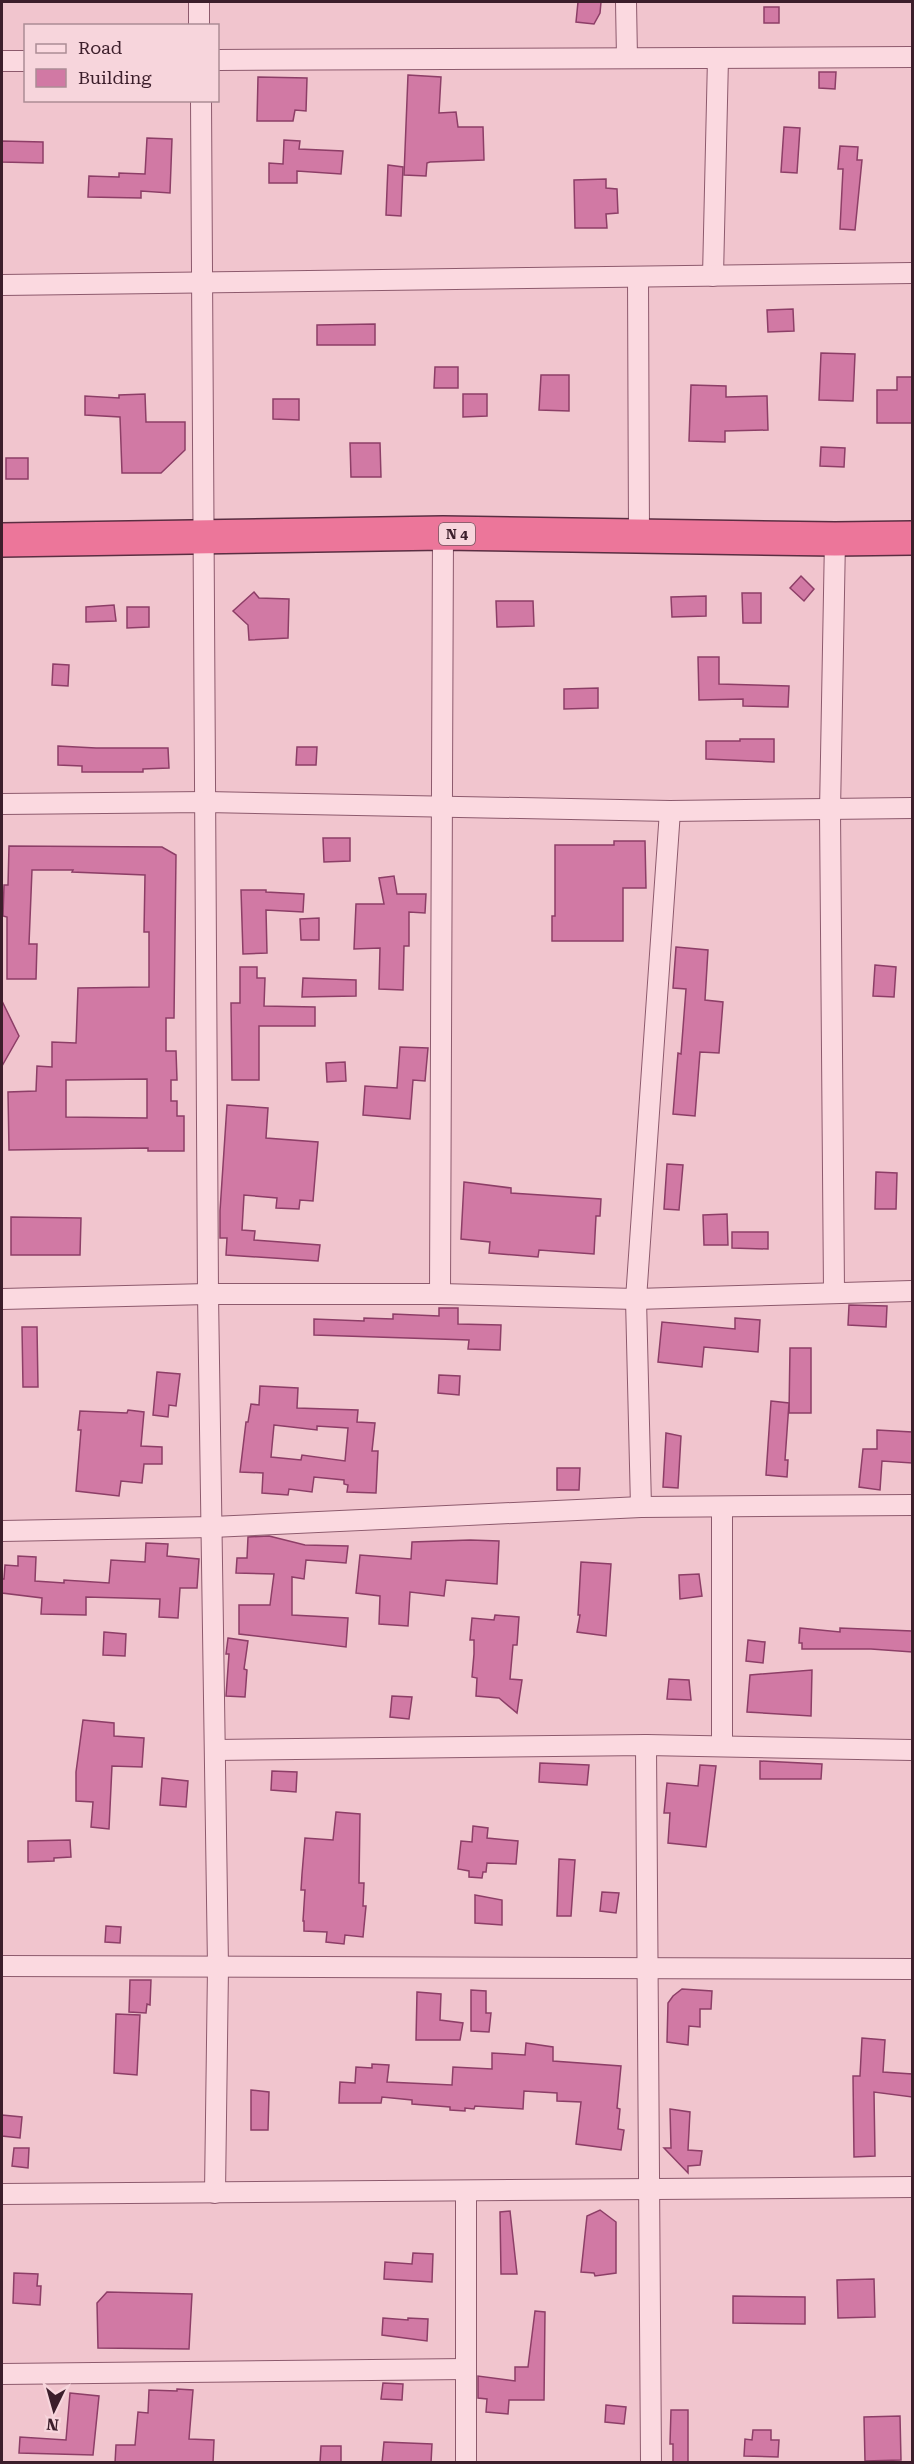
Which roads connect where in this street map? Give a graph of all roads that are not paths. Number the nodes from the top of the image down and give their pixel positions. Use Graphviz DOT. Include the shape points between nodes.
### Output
graph roads {
  1 [pos="199,2"];
  2 [pos="626,2"];
  3 [pos="200,24"];
  4 [pos="912,57"];
  5 [pos="627,58"];
  6 [pos="718,58"];
  7 [pos="219,60"];
  8 [pos="2,61"];
  9 [pos="24,61"];
  10 [pos="201,102"];
  11 [pos="912,273"];
  12 [pos="713,276"];
  13 [pos="638,277"];
  14 [pos="202,283"];
  15 [pos="2,285"];
  16 [pos="443,533"];
  17 [pos="639,536"];
  18 [pos="204,537"];
  19 [pos="912,538"];
  20 [pos="835,539"];
  21 [pos="2,540"];
  22 [pos="206,802"];
  23 [pos="2,804"];
  24 [pos="443,805"];
  25 [pos="912,808"];
  26 [pos="670,811"];
  27 [pos="830,811"];
  28 [pos="912,1291"];
  29 [pos="834,1292"];
  30 [pos="208,1294"];
  31 [pos="440,1294"];
  32 [pos="2,1299"];
  33 [pos="636,1299"];
  34 [pos="912,1505"];
  35 [pos="641,1507"];
  36 [pos="722,1507"];
  37 [pos="212,1527"];
  38 [pos="2,1531"];
  39 [pos="646,1745"];
  40 [pos="722,1746"];
  41 [pos="215,1750"];
  42 [pos="912,1750"];
  43 [pos="2,1966"];
  44 [pos="218,1967"];
  45 [pos="647,1968"];
  46 [pos="912,1969"];
  47 [pos="912,2187"];
  48 [pos="651,2190"];
  49 [pos="466,2191"];
  50 [pos="215,2193"];
  51 [pos="2,2194"];
  52 [pos="466,2369"];
  53 [pos="2,2374"];
  54 [pos="466,2463"];
  55 [pos="651,2463"];
  1 -- 3 [label="street"];
  2 -- 5 [label="street"];
  4 -- 6 [label="street"];
  5 -- 6 [label="street"];
  5 -- 7 [label="street"];
  6 -- 12 [label="street"];
  8 -- 9 [label="street"];
  10 -- 14 [label="street"];
  11 -- 12 [label="street"];
  12 -- 13 [label="street"];
  13 -- 14 [label="street"];
  13 -- 17 [label="street"];
  14 -- 15 [label="street"];
  14 -- 18 [label="street"];
  16 -- 17 [label="highway, N 4"];
  16 -- 18 [label="highway, N 4"];
  16 -- 24 [label="street"];
  17 -- 20 [label="highway, N 4"];
  18 -- 21 [label="highway, N 4"];
  18 -- 22 [label="street"];
  19 -- 20 [label="highway, N 4"];
  20 -- 27 [label="street"];
  22 -- 23 [label="street"];
  22 -- 24 [label="street"];
  22 -- 30 [label="street"];
  24 -- 26 [label="street"];
  24 -- 31 [label="street"];
  25 -- 27 [label="street"];
  26 -- 27 [label="street"];
  26 -- 33 [label="street"];
  27 -- 29 [label="street"];
  28 -- 29 [label="street"];
  29 -- 33 [label="street"];
  30 -- 31 [label="street"];
  30 -- 32 [label="street"];
  30 -- 37 [label="street"];
  31 -- 33 [label="street"];
  33 -- 35 [label="street"];
  34 -- 36 [label="street"];
  35 -- 36 [label="street"];
  35 -- 37 [label="street"];
  36 -- 40 [label="street"];
  37 -- 38 [label="street"];
  37 -- 41 [label="street"];
  39 -- 40 [label="street"];
  39 -- 41 [label="street"];
  39 -- 45 [label="street"];
  40 -- 42 [label="street"];
  41 -- 44 [label="street"];
  43 -- 44 [label="street"];
  44 -- 45 [label="street"];
  44 -- 50 [label="street"];
  45 -- 46 [label="street"];
  45 -- 48 [label="street"];
  47 -- 48 [label="street"];
  48 -- 49 [label="street"];
  48 -- 55 [label="street"];
  49 -- 50 [label="street"];
  49 -- 52 [label="street"];
  50 -- 51 [label="street"];
  52 -- 53 [label="street"];
  52 -- 54 [label="street"];
}
